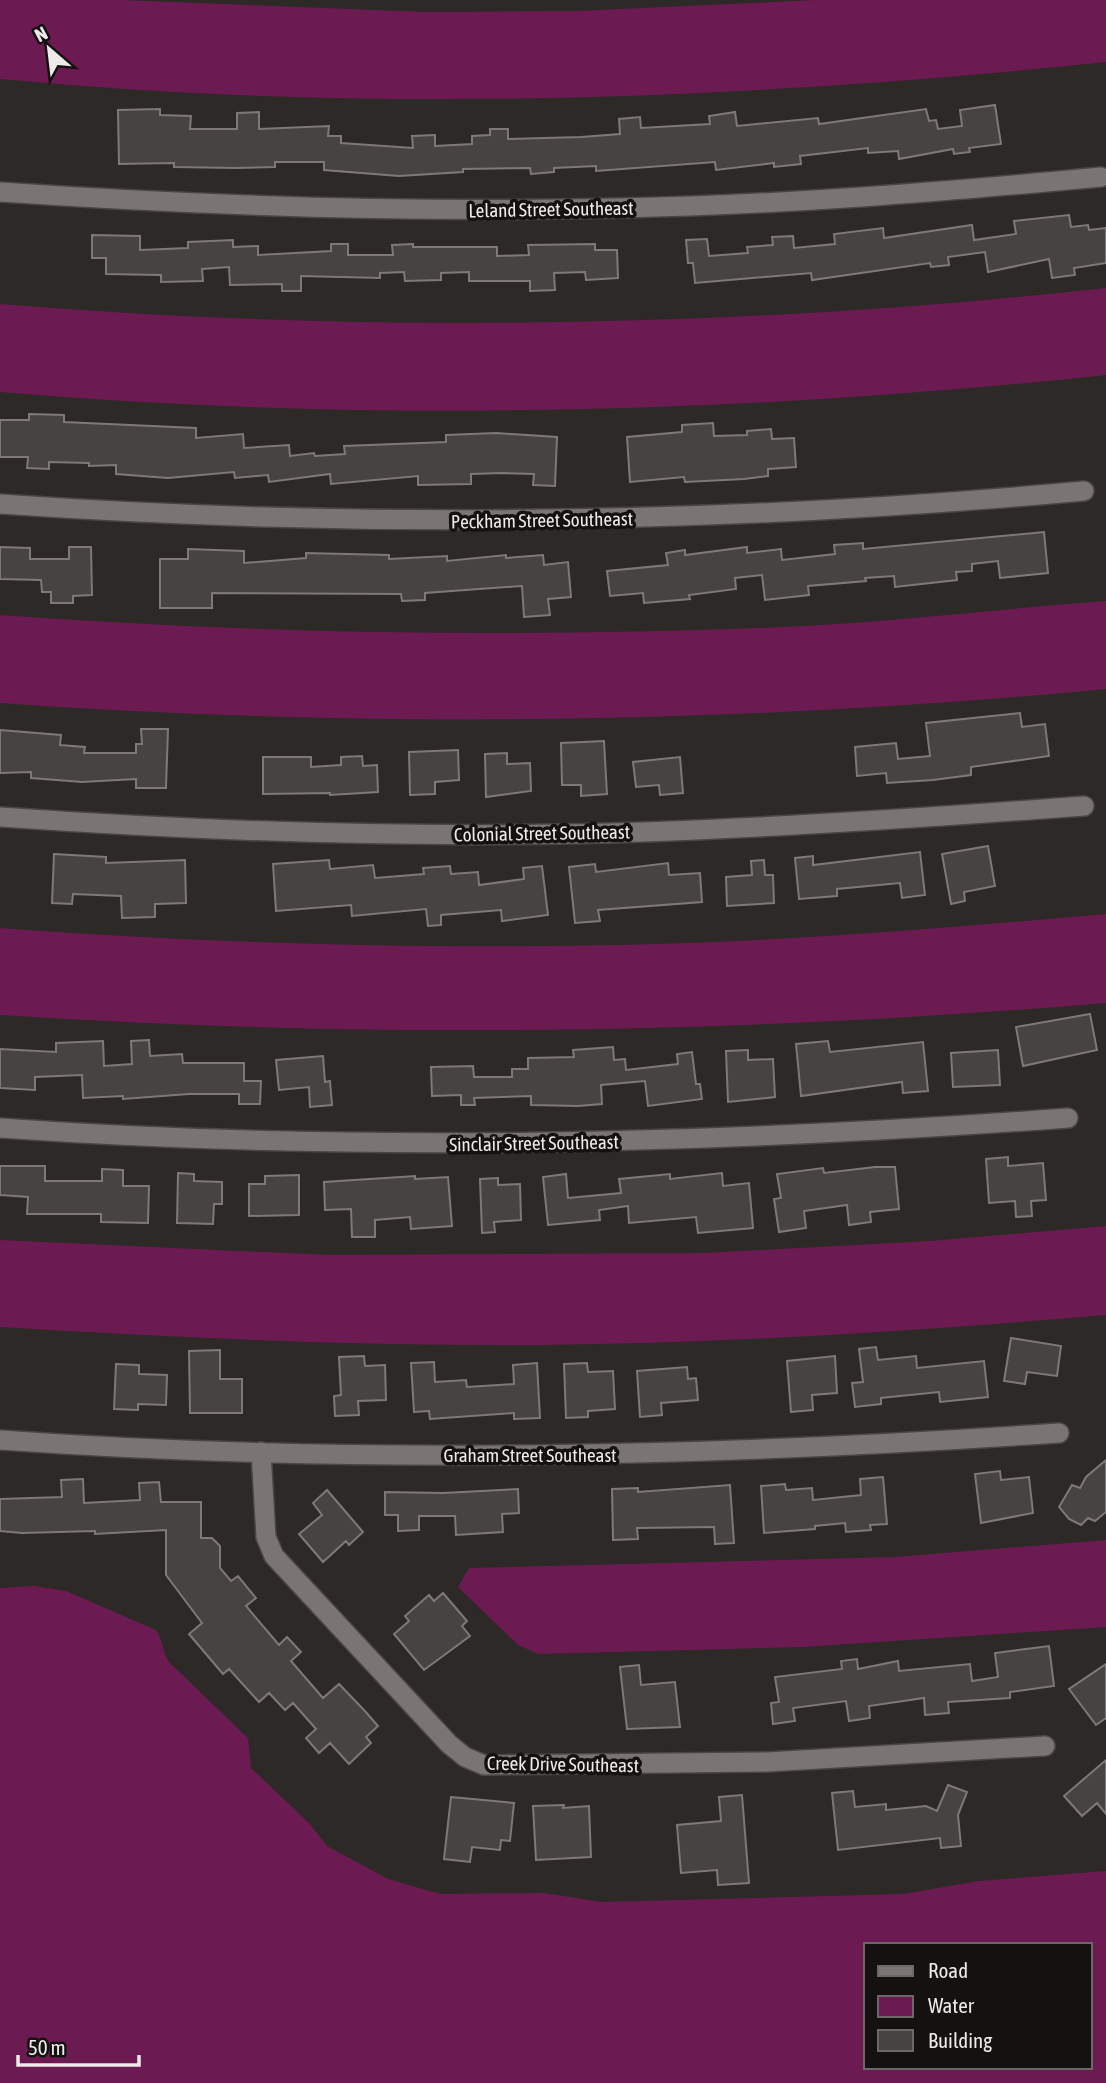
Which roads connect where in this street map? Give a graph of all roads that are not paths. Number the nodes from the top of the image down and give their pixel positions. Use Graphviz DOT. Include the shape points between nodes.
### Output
graph roads {
  1 [pos="1101,177"];
  2 [pos="0,192"];
  3 [pos="1084,491"];
  4 [pos="0,504"];
  5 [pos="1084,806"];
  6 [pos="0,817"];
  7 [pos="1068,1118"];
  8 [pos="0,1128"];
  9 [pos="1059,1433"];
  10 [pos="0,1440"];
  11 [pos="261,1452"];
  12 [pos="1045,1746"];
  1 -- 2 [label="street, Leland Street Southeast" via="831,199 519,210 284,207"];
  3 -- 4 [label="street, Peckham Street Southeast" via="850,510 521,521 288,519"];
  5 -- 6 [label="street, Colonial Street Southeast" via="870,822 525,834 294,832"];
  7 -- 8 [label="street, Sinclair Street Southeast" via="766,1137 525,1144 283,1141"];
  9 -- 11 [label="street, Graham Street Southeast" via="644,1455"];
  10 -- 11 [label="street, Graham Street Southeast"];
  11 -- 12 [label="street, Creek Drive Southeast" via="266,1537 274,1556 449,1744 484,1765 767,1762"];
}
